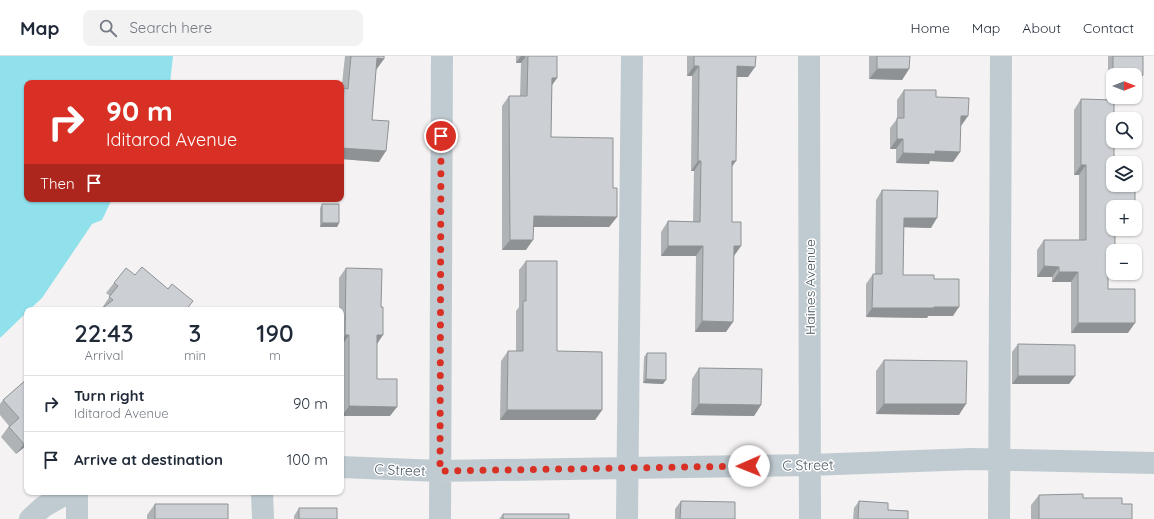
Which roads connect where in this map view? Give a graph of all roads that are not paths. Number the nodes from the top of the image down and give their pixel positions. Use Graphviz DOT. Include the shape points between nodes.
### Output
graph roads {
  1 [pos="442,56"];
  2 [pos="632,56"];
  3 [pos="809,56"];
  4 [pos="1001,56"];
  5 [pos="998,460"];
  6 [pos="1154,463"];
  7 [pos="810,465"];
  8 [pos="344,468"];
  9 [pos="627,468"];
  10 [pos="440,471"];
  11 [pos="64,495"];
  12 [pos="77,495"];
  13 [pos="262,495"];
  14 [pos="30,519"];
  15 [pos="77,519"];
  16 [pos="263,519"];
  17 [pos="440,519"];
  18 [pos="627,519"];
  19 [pos="810,519"];
  20 [pos="999,519"];
  1 -- 10 [label="street"];
  2 -- 9 [label="street"];
  3 -- 7 [label="street, Haines Avenue"];
  4 -- 5 [label="street"];
  5 -- 6 [label="street, C Street"];
  5 -- 7 [label="street, C Street"];
  5 -- 20 [label="street"];
  7 -- 9 [label="street, C Street"];
  7 -- 19 [label="street, Haines Avenue"];
  8 -- 10 [label="street, C Street"];
  9 -- 10 [label="street, C Street"];
  9 -- 18 [label="street"];
  10 -- 17 [label="street"];
  11 -- 14 [label="street"];
  12 -- 15 [label="street"];
  13 -- 16 [label="street"];
}
